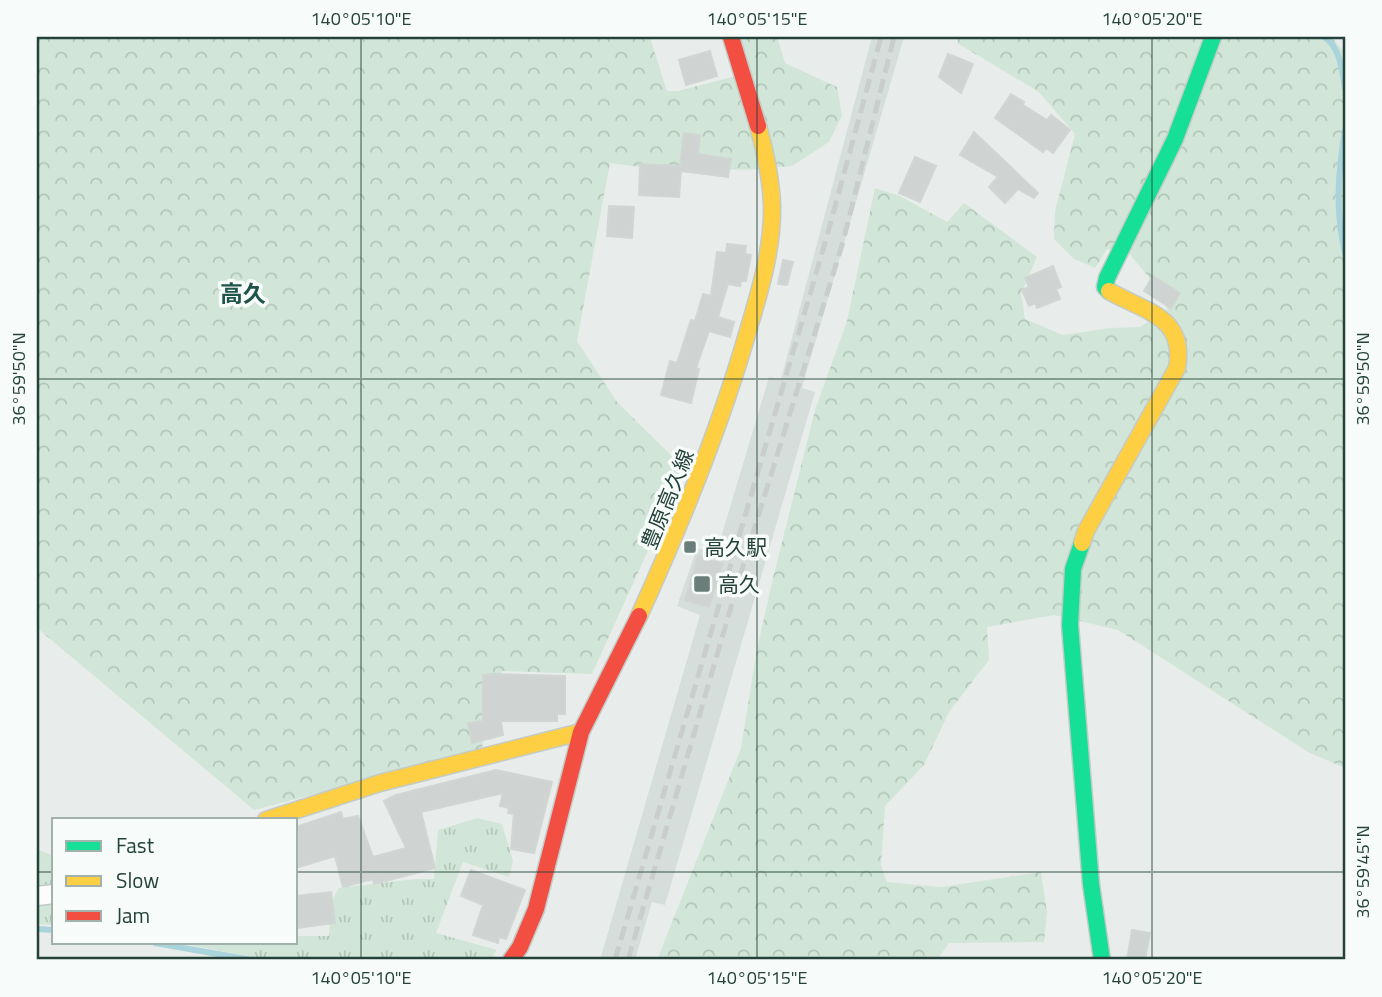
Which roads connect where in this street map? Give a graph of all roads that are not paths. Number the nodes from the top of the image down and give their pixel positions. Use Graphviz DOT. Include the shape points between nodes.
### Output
graph roads {
  1 [pos="731,37"];
  2 [pos="1213,37"];
  3 [pos="582,732"];
  4 [pos="273,818"];
  5 [pos="511,960"];
  6 [pos="1102,960"];
  1 -- 3 [label="street, 豊原高久線" via="768,172 772,205 763,281 725,408 682,522"];
  2 -- 6 [label="street" via="1175,139 1105,286 1160,319 1176,333 1180,350 1177,368 1086,531 1073,569 1070,625 1091,884"];
  3 -- 4 [label="street" via="380,783"];
  3 -- 5 [label="street, 豊原高久線" via="536,909"];
}
